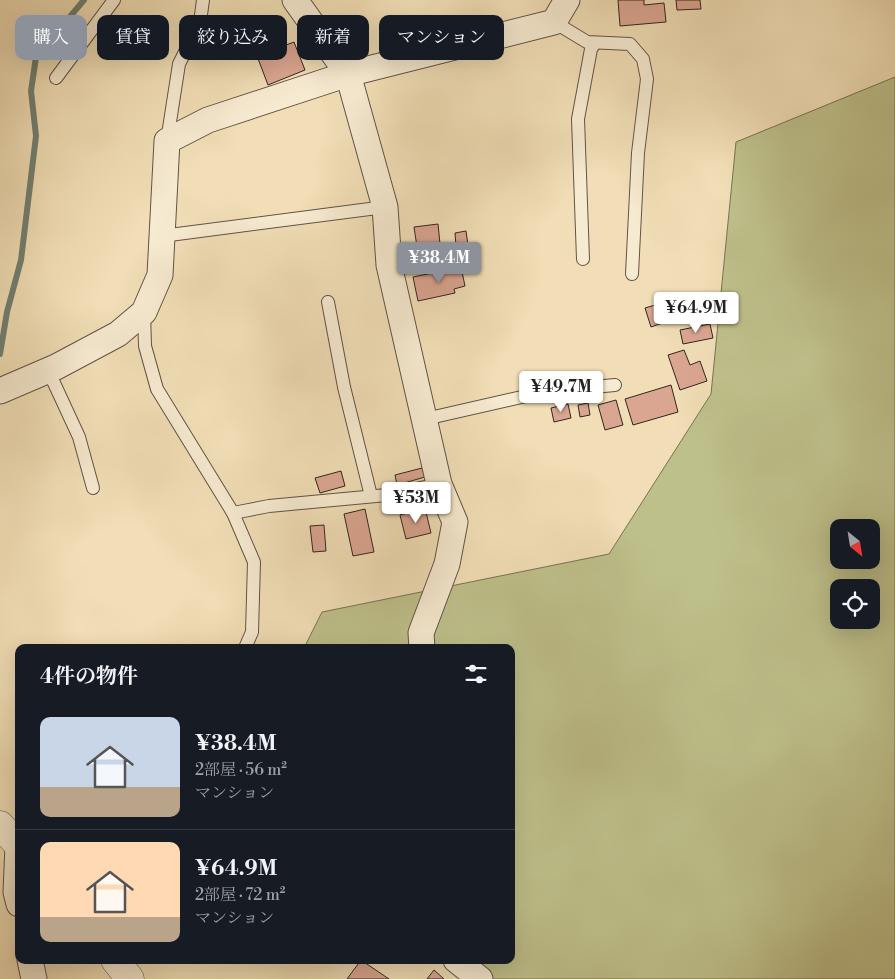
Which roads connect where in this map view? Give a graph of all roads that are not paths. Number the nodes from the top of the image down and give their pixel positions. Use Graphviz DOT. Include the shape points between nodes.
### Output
graph roads {
  1 [pos="114,0"];
  2 [pos="203,0"];
  3 [pos="295,0"];
  4 [pos="567,0"];
  5 [pos="554,22"];
  6 [pos="596,42"];
  7 [pos="348,74"];
  8 [pos="56,78"];
  9 [pos="167,141"];
  10 [pos="385,207"];
  11 [pos="162,236"];
  12 [pos="583,259"];
  13 [pos="632,274"];
  14 [pos="328,302"];
  15 [pos="144,312"];
  16 [pos="48,370"];
  17 [pos="615,385"];
  18 [pos="0,391"];
  19 [pos="425,419"];
  20 [pos="439,484"];
  21 [pos="93,488"];
  22 [pos="371,496"];
  23 [pos="233,513"];
  24 [pos="247,644"];
  25 [pos="422,644"];
  26 [pos="0,825"];
  27 [pos="15,842"];
  28 [pos="31,964"];
  29 [pos="118,964"];
  30 [pos="461,964"];
  31 [pos="34,979"];
  32 [pos="130,979"];
  33 [pos="480,979"];
  1 -- 8 [label="lane"];
  2 -- 9 [label="lane" via="200,22 179,64"];
  3 -- 7 [label="street"];
  4 -- 5 [label="street"];
  5 -- 6 [label="lane" via="587,42"];
  5 -- 7 [label="street"];
  6 -- 12 [label="lane" via="578,119"];
  6 -- 13 [label="lane" via="630,44 643,59 647,78 638,153"];
  7 -- 9 [label="street" via="208,120"];
  7 -- 10 [label="street"];
  9 -- 11 [label="street"];
  10 -- 11 [label="lane"];
  10 -- 19 [label="street" via="389,265"];
  11 -- 15 [label="street" via="160,275"];
  14 -- 22 [label="lane" via="344,387"];
  15 -- 16 [label="street" via="118,334"];
  15 -- 23 [label="lane" via="145,346 156,389"];
  16 -- 18 [label="street"];
  16 -- 21 [label="lane" via="79,438"];
  17 -- 19 [label="lane" via="548,391"];
  19 -- 20 [label="street"];
  20 -- 22 [label="lane"];
  20 -- 25 [label="street" via="455,522 446,564 422,633"];
  22 -- 23 [label="lane" via="269,506"];
  23 -- 24 [label="lane" via="254,562 252,632"];
  26 -- 27 [label="street"];
  28 -- 31 [label="street"];
  29 -- 32 [label="street"];
  30 -- 33 [label="street"];
}
